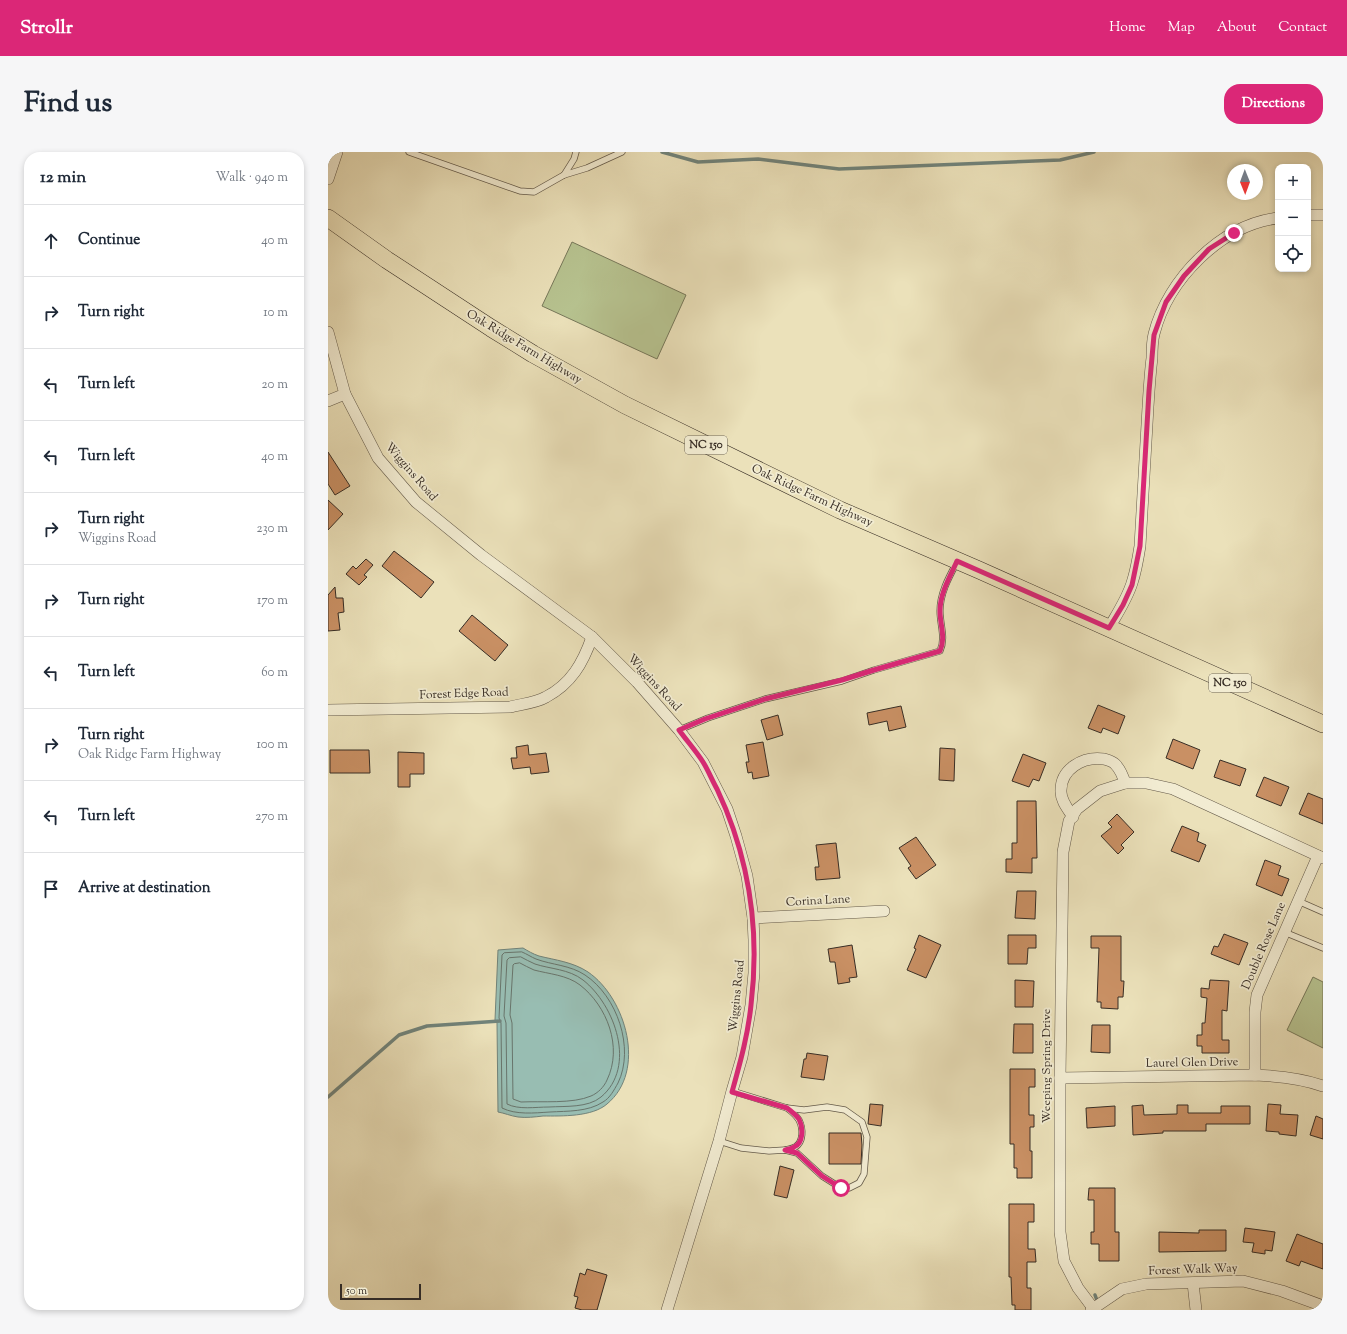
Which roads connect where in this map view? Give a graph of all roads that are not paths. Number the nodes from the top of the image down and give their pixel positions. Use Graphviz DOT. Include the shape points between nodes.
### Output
graph roads {
  1 [pos="337,152"];
  2 [pos="409,152"];
  3 [pos="576,152"];
  4 [pos="622,152"];
  5 [pos="564,175"];
  6 [pos="328,179"];
  7 [pos="1311,215"];
  8 [pos="1323,215"];
  9 [pos="328,218"];
  10 [pos="1275,218"];
  11 [pos="328,332"];
  12 [pos="345,394"];
  13 [pos="328,401"];
  14 [pos="957,561"];
  15 [pos="1109,628"];
  16 [pos="592,637"];
  17 [pos="328,710"];
  18 [pos="1323,724"];
  19 [pos="679,730"];
  20 [pos="1125,783"];
  21 [pos="1073,816"];
  22 [pos="1320,857"];
  23 [pos="1297,901"];
  24 [pos="884,911"];
  25 [pos="1323,912"];
  26 [pos="753,918"];
  27 [pos="1284,932"];
  28 [pos="1323,948"];
  29 [pos="1255,1075"];
  30 [pos="1060,1078"];
  31 [pos="1323,1086"];
  32 [pos="732,1092"];
  33 [pos="787,1108"];
  34 [pos="719,1141"];
  35 [pos="785,1150"];
  36 [pos="1193,1283"];
  37 [pos="1323,1306"];
  38 [pos="1092,1309"];
  39 [pos="667,1310"];
  40 [pos="1196,1310"];
  1 -- 6 [label="street"];
  2 -- 5 [label="lane" via="520,191 534,192"];
  3 -- 5 [label="lane"];
  4 -- 5 [label="lane"];
  7 -- 8 [label="street"];
  9 -- 14 [label="main road, Oak Ridge Farm Highway / NC 150" via="479,321 625,405 840,510"];
  10 -- 15 [label="street" via="1234,233 1209,249 1184,276 1166,302 1154,335 1140,546 1136,570 1123,605"];
  11 -- 12 [label="street, Wiggins Road"];
  12 -- 13 [label="street"];
  12 -- 16 [label="street, Wiggins Road" via="378,458 416,502 481,555"];
  14 -- 15 [label="main road, Oak Ridge Farm Highway / NC 150"];
  14 -- 19 [label="lane" via="945,587 940,610 943,644 940,651 842,680 765,699"];
  15 -- 18 [label="main road, Oak Ridge Farm Highway / NC 150"];
  16 -- 17 [label="street, Forest Edge Road" via="586,657 568,683 545,698 510,707"];
  16 -- 19 [label="street, Wiggins Road" via="637,682"];
  19 -- 26 [label="street, Wiggins Road" via="703,762 726,809 742,855"];
  20 -- 21 [label="street, Weeping Spring Drive" via="1100,791 1077,809"];
  20 -- 21 [label="street" via="1122,772 1108,760 1083,760 1070,768 1063,780 1061,791 1062,800"];
  20 -- 22 [label="street, Weeping Spring Drive" via="1146,783 1173,789"];
  21 -- 30 [label="street, Weeping Spring Drive" via="1069,821 1063,852"];
  22 -- 23 [label="street, Double Rose Lane"];
  23 -- 25 [label="lane"];
  23 -- 27 [label="street, Double Rose Lane"];
  24 -- 26 [label="street, Corina Lane"];
  26 -- 32 [label="street, Wiggins Road" via="754,966 751,1006 742,1057"];
  27 -- 28 [label="lane"];
  27 -- 29 [label="street, Double Rose Lane" via="1257,995"];
  29 -- 30 [label="street, Laurel Glen Drive"];
  29 -- 31 [label="street, Laurel Glen Drive" via="1287,1077"];
  30 -- 38 [label="street, Weeping Spring Drive" via="1061,1239 1064,1261"];
  32 -- 33 [label="lane"];
  32 -- 34 [label="street, Wiggins Road"];
  33 -- 35 [label="lane" via="798,1119 802,1133 799,1144"];
  33 -- 35 [label="lane" via="804,1110 827,1107 845,1110 862,1122 867,1137 864,1174 859,1183 849,1188 841,1188 822,1176 797,1153"];
  34 -- 35 [label="lane" via="741,1148"];
  34 -- 39 [label="street, Wiggins Road"];
  36 -- 37 [label="street, Forest Walk Way" via="1243,1281 1282,1291"];
  36 -- 38 [label="street, Forest Walk Way" via="1146,1284 1122,1289"];
  36 -- 40 [label="street"];
}
